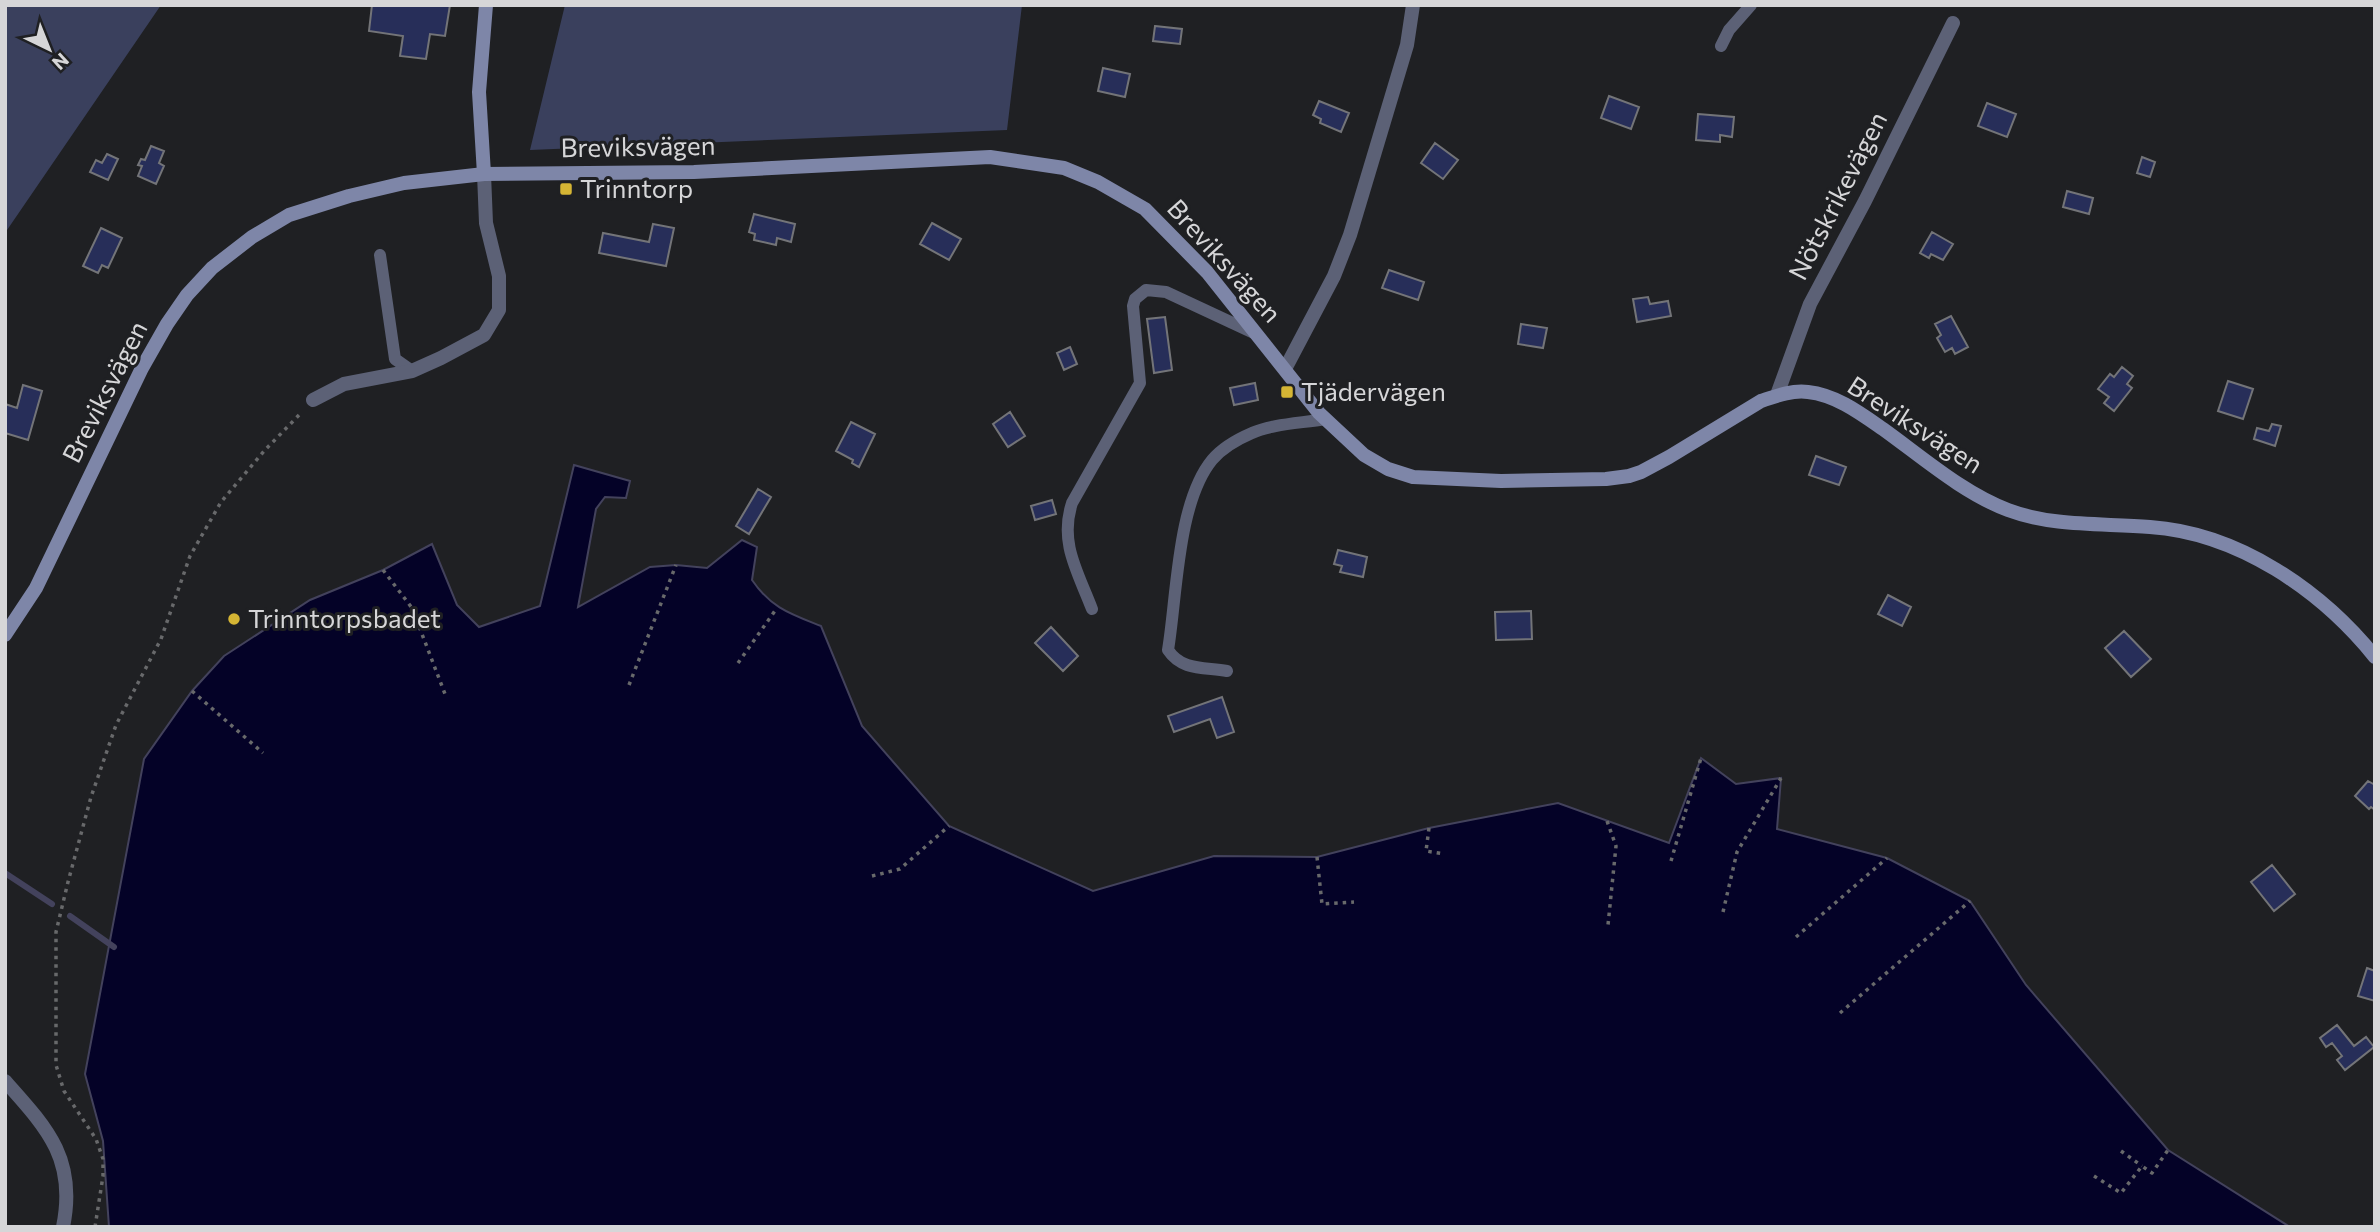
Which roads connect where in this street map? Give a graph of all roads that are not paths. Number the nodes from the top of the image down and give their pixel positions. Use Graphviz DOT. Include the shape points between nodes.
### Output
graph roads {
  1 [pos="486,5"];
  2 [pos="1413,5"];
  3 [pos="1751,5"];
  4 [pos="1953,23"];
  5 [pos="1721,46"];
  6 [pos="484,174"];
  7 [pos="380,255"];
  8 [pos="1257,334"];
  9 [pos="1285,369"];
  10 [pos="412,371"];
  11 [pos="1777,395"];
  12 [pos="313,400"];
  13 [pos="1325,419"];
  14 [pos="1092,609"];
  15 [pos="5,635"];
  16 [pos="2375,657"];
  17 [pos="1227,671"];
  18 [pos="5,1081"];
  19 [pos="63,1227"];
  1 -- 6 [label="main road" via="479,92"];
  2 -- 9 [label="street" via="1407,45 1350,235"];
  3 -- 5 [label="lane"];
  4 -- 11 [label="street, Nötskrikevägen" via="1810,304"];
  6 -- 8 [label="main road, Breviksvägen" via="694,172 989,157 1064,168 1144,209 1207,272"];
  6 -- 10 [label="street" via="486,223 499,276 499,310 484,335"];
  6 -- 15 [label="main road, Breviksvägen" via="404,183 289,215 212,268 167,324 36,587"];
  7 -- 10 [label="lane" via="395,359"];
  8 -- 9 [label="main road, Breviksvägen"];
  8 -- 14 [label="lane" via="1166,292 1146,290 1135,299 1132,313 1140,383 1068,516 1070,553"];
  9 -- 13 [label="main road, Breviksvägen"];
  10 -- 12 [label="street" via="344,384"];
  11 -- 13 [label="main road, Breviksvägen" via="1641,472 1606,479 1413,477 1364,455"];
  11 -- 16 [label="main road, Breviksvägen" via="1806,391 1840,402 1961,484 2010,511 2066,522 2154,527 2212,539 2269,566 2302,588"];
  13 -- 17 [label="lane" via="1253,432 1228,445 1204,471 1184,523 1168,650 1185,666"];
  18 -- 19 [label="street" via="55,1142 64,1170 67,1210"];
}
